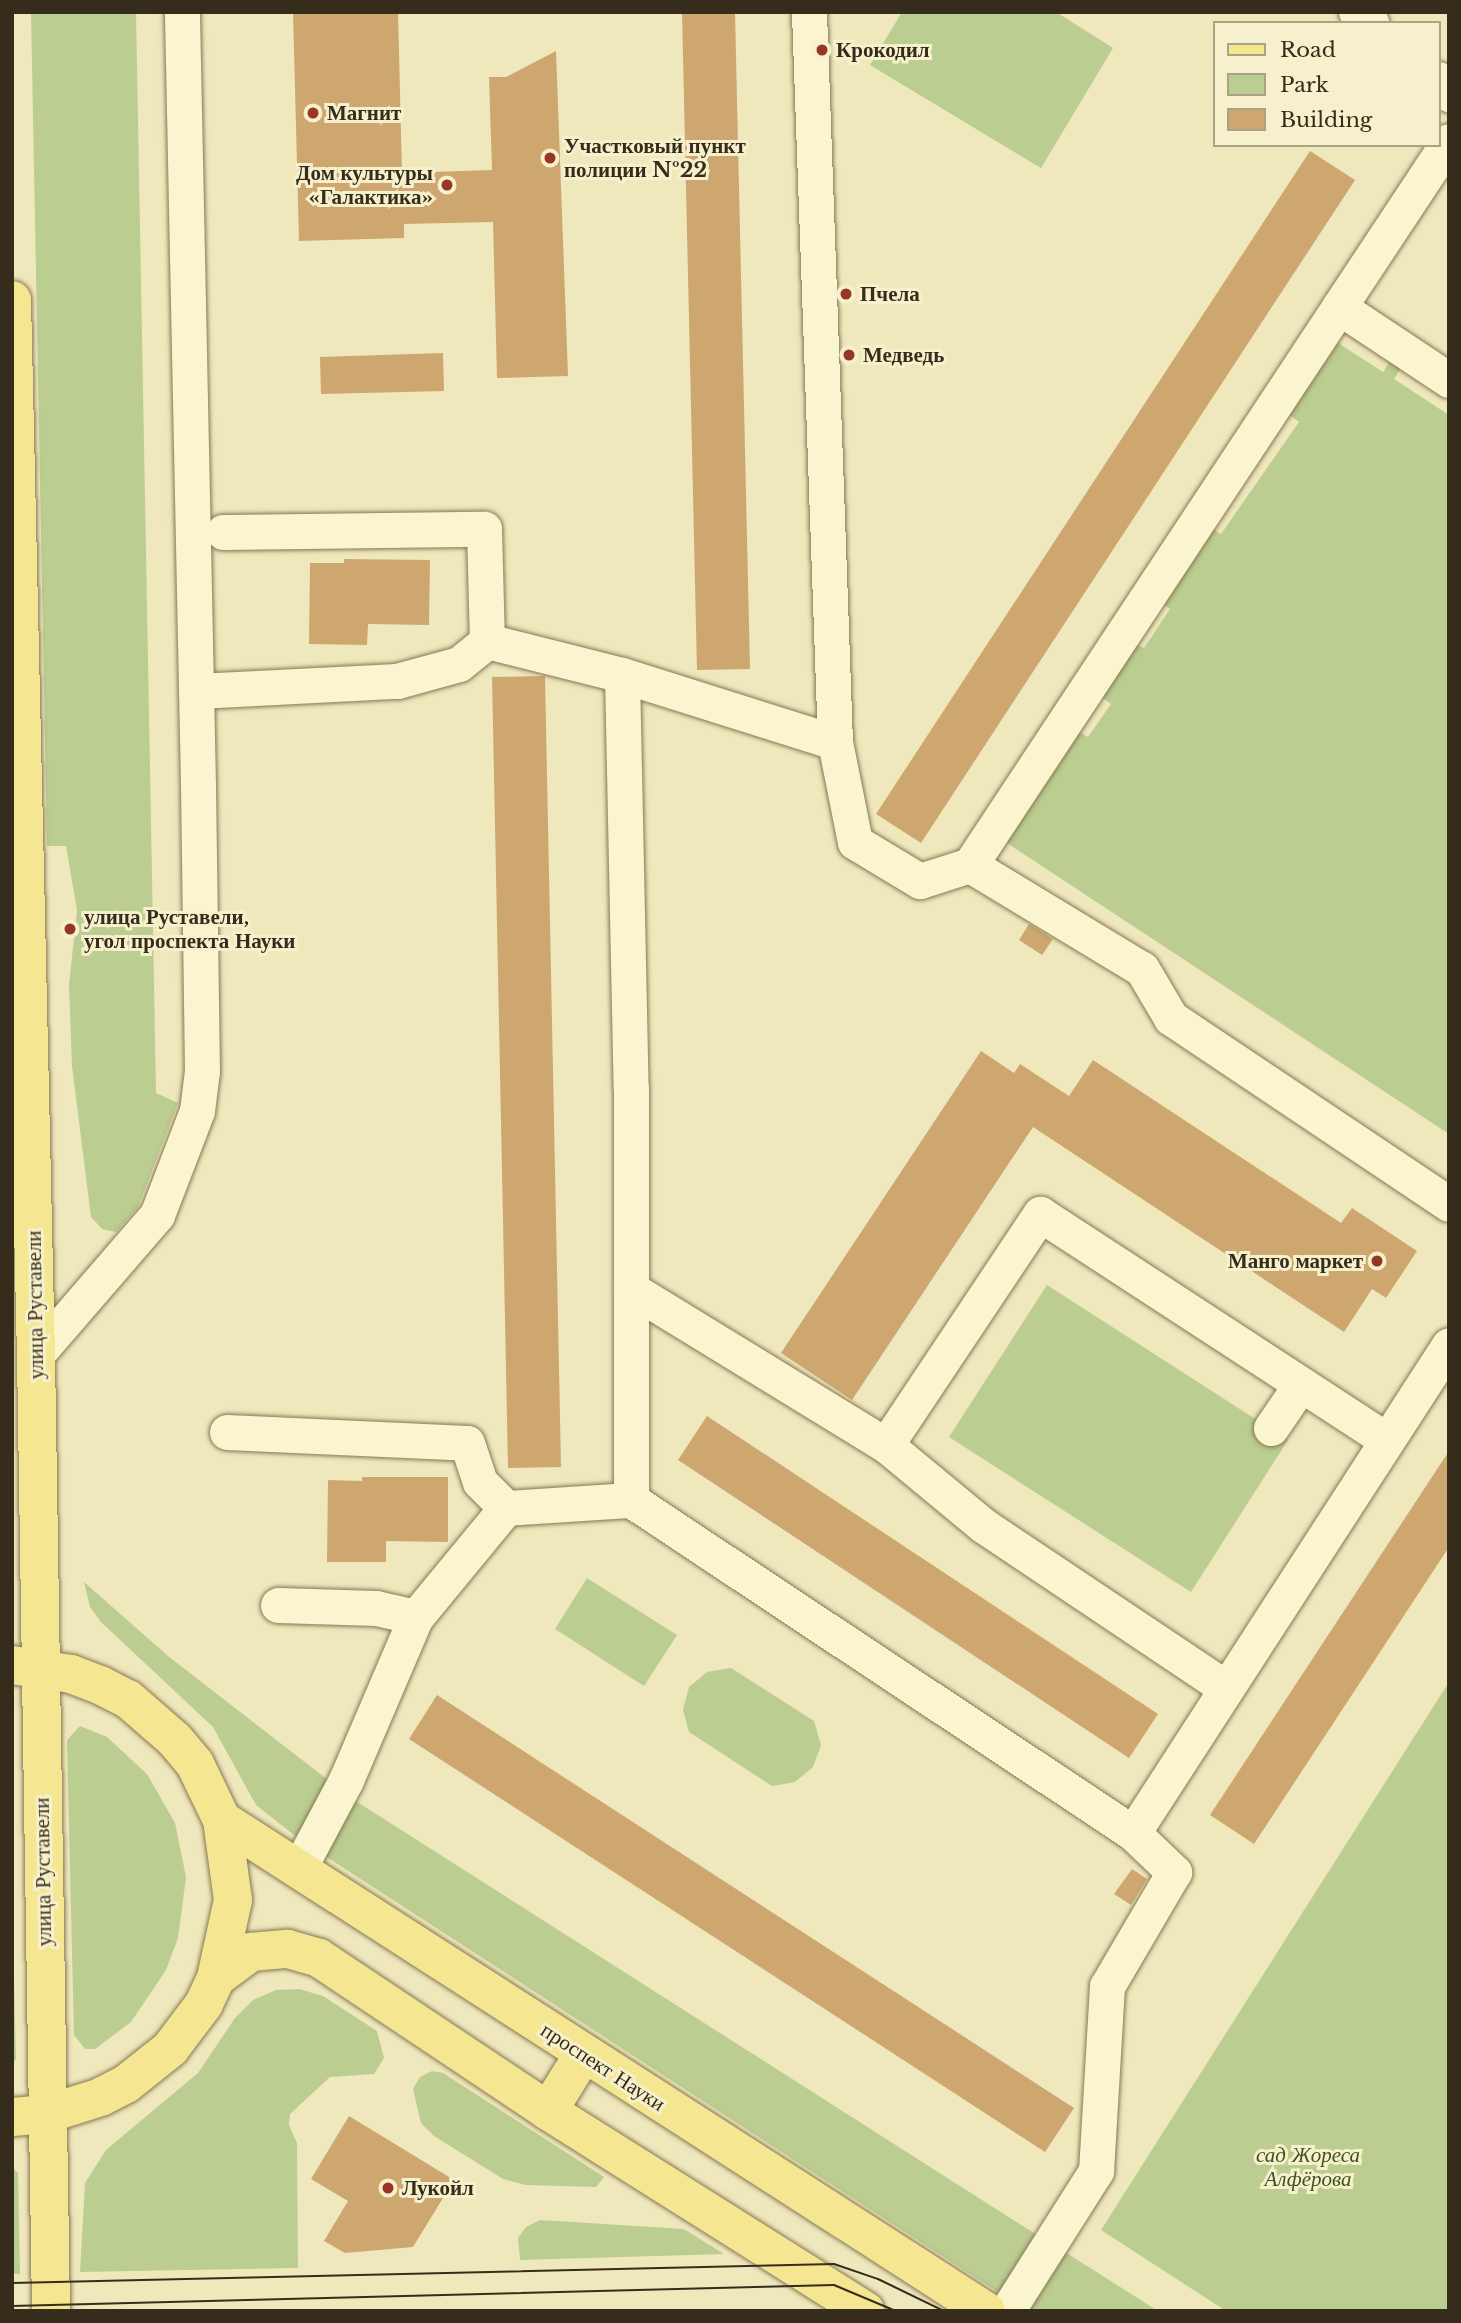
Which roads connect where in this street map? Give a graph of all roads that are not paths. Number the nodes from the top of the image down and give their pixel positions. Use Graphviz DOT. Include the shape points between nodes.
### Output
graph roads {
  1 [pos="181,12"];
  2 [pos="809,12"];
  3 [pos="1444,158"];
  4 [pos="12,300"];
  5 [pos="1339,307"];
  6 [pos="1449,380"];
  7 [pos="223,532"];
  8 [pos="487,640"];
  9 [pos="622,675"];
  10 [pos="197,691"];
  11 [pos="835,742"];
  12 [pos="970,865"];
  13 [pos="1449,1204"];
  14 [pos="631,1289"];
  15 [pos="1449,1345"];
  16 [pos="36,1355"];
  17 [pos="1301,1384"];
  18 [pos="1271,1429"];
  19 [pos="227,1432"];
  20 [pos="1387,1440"];
  21 [pos="886,1445"];
  22 [pos="631,1500"];
  23 [pos="506,1508"];
  24 [pos="278,1605"];
  25 [pos="416,1617"];
  26 [pos="26,1666"];
  27 [pos="1226,1688"];
  28 [pos="222,1820"];
  29 [pos="1133,1833"];
  30 [pos="298,1870"];
  31 [pos="216,1978"];
  32 [pos="583,2055"];
  33 [pos="548,2111"];
  34 [pos="29,2116"];
  35 [pos="51,2311"];
  36 [pos="865,2311"];
  37 [pos="986,2311"];
  38 [pos="1007,2311"];
  1 -- 10 [label="street"];
  2 -- 11 [label="street"];
  3 -- 5 [label="street"];
  4 -- 16 [label="main road, улица Руставели"];
  5 -- 6 [label="street"];
  5 -- 12 [label="street"];
  7 -- 8 [label="street" via="484,529"];
  8 -- 9 [label="street"];
  8 -- 10 [label="street" via="459,664 397,681"];
  9 -- 11 [label="street"];
  9 -- 14 [label="street"];
  10 -- 16 [label="street" via="202,1072 197,1111 157,1214"];
  11 -- 12 [label="street" via="855,842 920,881"];
  12 -- 13 [label="street" via="1142,969 1171,1018"];
  14 -- 21 [label="street"];
  14 -- 22 [label="street"];
  15 -- 20 [label="street"];
  16 -- 26 [label="main road, улица Руставели"];
  17 -- 18 [label="street"];
  17 -- 20 [label="street"];
  17 -- 21 [label="street" via="1040,1214"];
  19 -- 23 [label="street" via="467,1443 481,1482"];
  20 -- 27 [label="street"];
  21 -- 27 [label="street" via="984,1527"];
  22 -- 23 [label="street"];
  22 -- 29 [label="street"];
  23 -- 25 [label="street"];
  24 -- 25 [label="street" via="376,1608"];
  25 -- 30 [label="street" via="346,1780"];
  26 -- 28 [label="main road" via="100,1685 153,1718 195,1764"];
  26 -- 34 [label="main road, улица Руставели"];
  27 -- 29 [label="street"];
  28 -- 30 [label="main road, проспект Науки"];
  28 -- 31 [label="main road" via="233,1900"];
  29 -- 38 [label="street" via="1174,1872 1107,1986 1096,2171"];
  30 -- 32 [label="main road, проспект Науки"];
  31 -- 33 [label="main road" via="251,1952 288,1949 319,1958"];
  31 -- 34 [label="main road" via="188,2027 149,2068 101,2097"];
  32 -- 33 [label="main road"];
  32 -- 37 [label="main road, проспект Науки"];
  33 -- 36 [label="main road"];
  34 -- 35 [label="main road, улица Руставели"];
}
